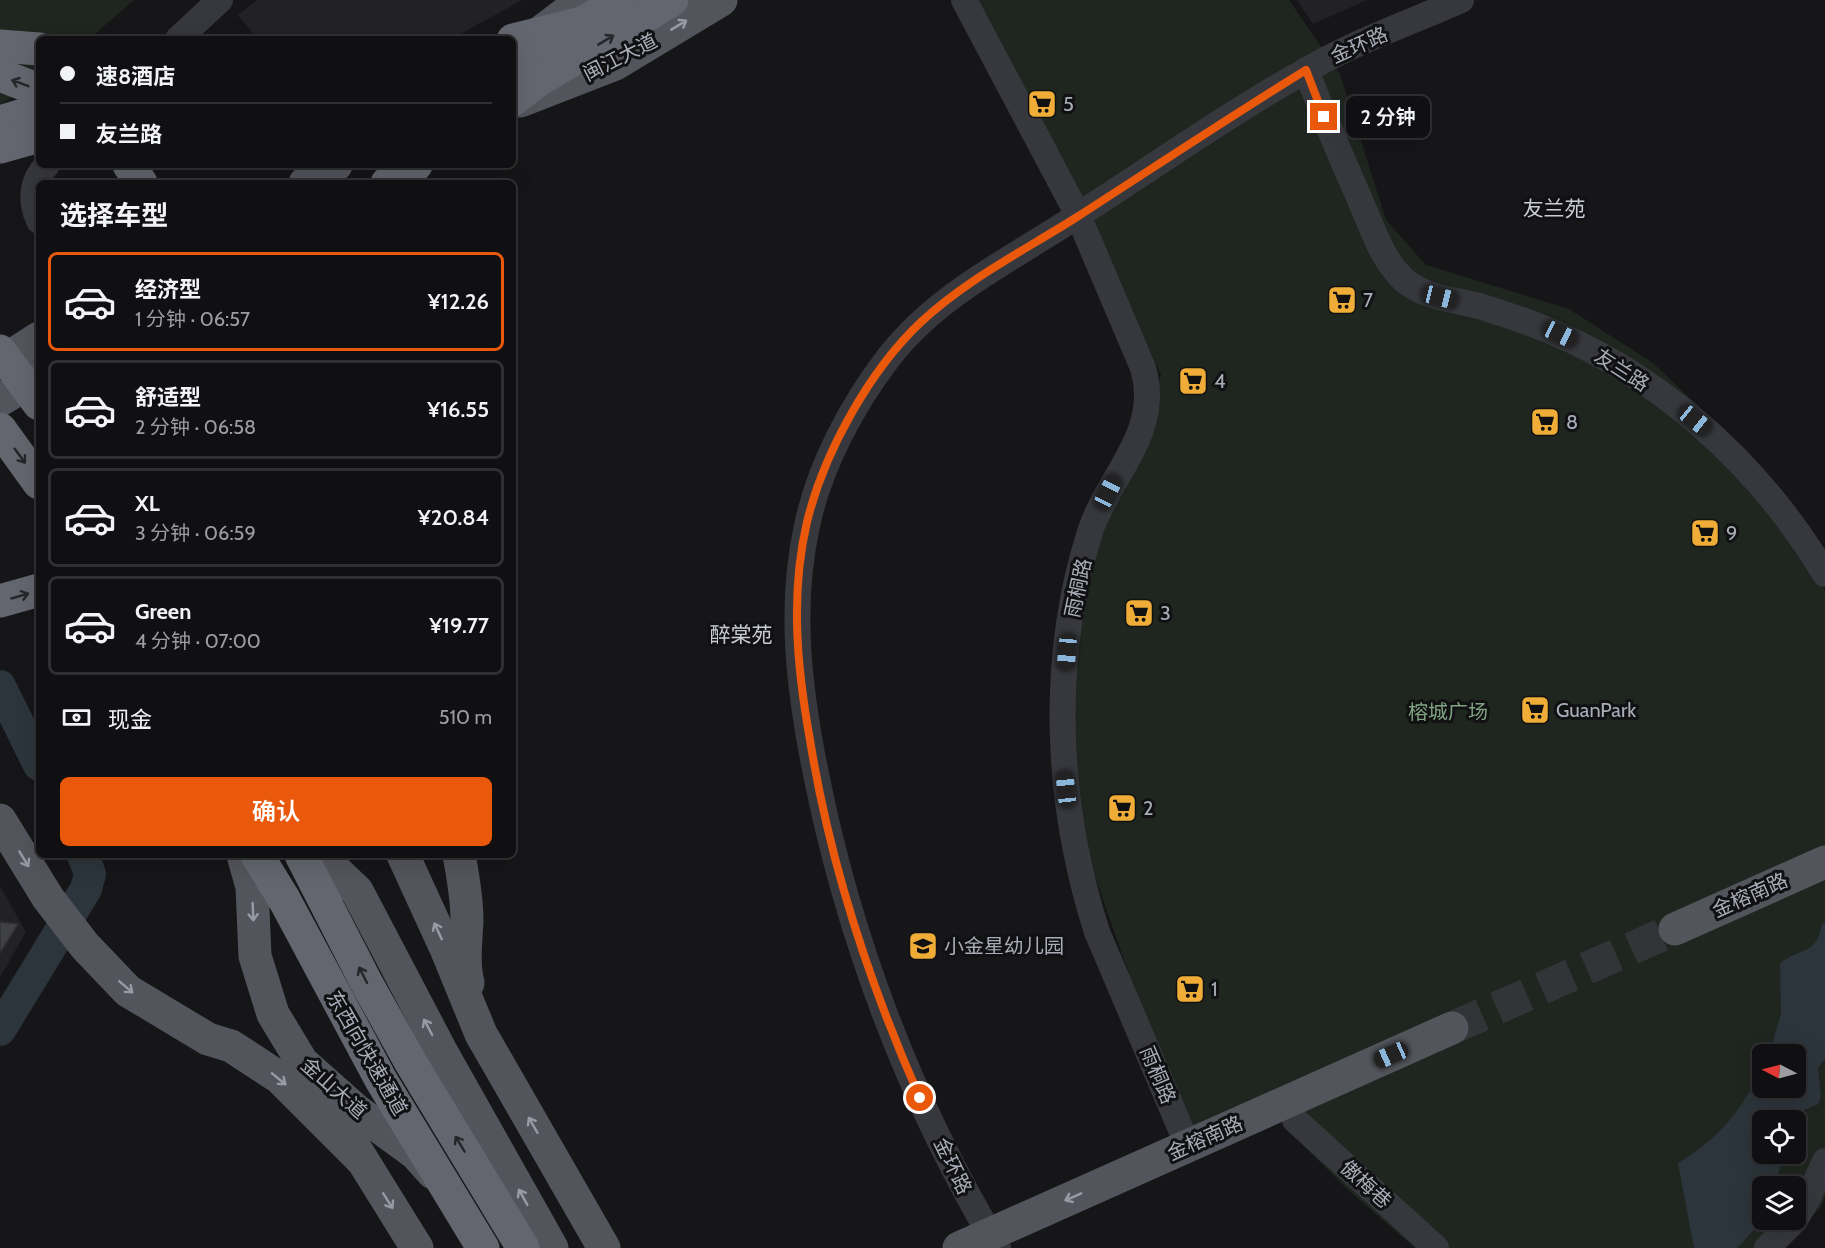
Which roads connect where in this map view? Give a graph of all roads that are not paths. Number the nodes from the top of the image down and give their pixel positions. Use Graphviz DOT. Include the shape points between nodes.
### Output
graph roads {
  1 [pos="219,0"];
  2 [pos="623,0"];
  3 [pos="672,0"];
  4 [pos="721,0"];
  5 [pos="964,0"];
  6 [pos="1461,0"];
  7 [pos="585,11"];
  8 [pos="181,36"];
  9 [pos="516,39"];
  10 [pos="0,46"];
  11 [pos="36,49"];
  12 [pos="516,51"];
  13 [pos="1306,70"];
  14 [pos="0,75"];
  15 [pos="518,87"];
  16 [pos="36,89"];
  17 [pos="36,111"];
  18 [pos="0,122"];
  19 [pos="36,137"];
  20 [pos="0,147"];
  21 [pos="331,168"];
  22 [pos="397,168"];
  23 [pos="411,168"];
  24 [pos="310,180"];
  25 [pos="377,180"];
  26 [pos="392,180"];
  27 [pos="36,182"];
  28 [pos="36,214"];
  29 [pos="1078,216"];
  30 [pos="36,340"];
  31 [pos="0,351"];
  32 [pos="0,363"];
  33 [pos="36,379"];
  34 [pos="0,400"];
  35 [pos="36,400"];
  36 [pos="0,429"];
  37 [pos="36,479"];
  38 [pos="1825,574"];
  39 [pos="36,591"];
  40 [pos="0,601"];
  41 [pos="0,820"];
  42 [pos="244,858"];
  43 [pos="259,858"];
  44 [pos="404,858"];
  45 [pos="460,858"];
  46 [pos="1825,862"];
  47 [pos="312,864"];
  48 [pos="1825,885"];
  49 [pos="481,1034"];
  50 [pos="302,1062"];
  51 [pos="1295,1120"];
  52 [pos="1188,1146"];
  53 [pos="362,1160"];
  54 [pos="1825,1161"];
  55 [pos="1806,1202"];
  56 [pos="1784,1230"];
  57 [pos="1000,1243"];
  58 [pos="417,1248"];
  59 [pos="483,1248"];
  60 [pos="489,1248"];
  61 [pos="523,1248"];
  62 [pos="552,1248"];
  63 [pos="604,1248"];
  64 [pos="959,1248"];
  65 [pos="1436,1248"];
  66 [pos="1767,1248"];
  1 -- 8 [label="street"];
  2 -- 7 [label="highway"];
  15 -- 3 [label="highway, one-way"];
  15 -- 4 [label="main road, 闽江大道, one-way" via="615,64"];
  5 -- 29 [label="street, 雨桐路"];
  6 -- 13 [label="street, 金环路"];
  7 -- 9 [label="highway, bridge"];
  7 -- 12 [label="main road"];
  7 -- 15 [label="highway, bridge"];
  10 -- 11 [label="highway"];
  13 -- 29 [label="street, 金环路"];
  13 -- 38 [label="street, 友兰路" via="1383,251 1405,281 1424,291 1560,334 1644,383 1716,438 1740,462 1781,510"];
  16 -- 14 [label="highway, one-way"];
  17 -- 18 [label="highway"];
  19 -- 20 [label="highway"];
  21 -- 24 [label="main road"];
  22 -- 25 [label="main road"];
  23 -- 26 [label="highway"];
  27 -- 28 [label="street"];
  29 -- 52 [label="street, 雨桐路" via="1149,387 1142,431 1090,532 1077,584 1068,635 1063,709 1066,789 1079,871 1097,932"];
  29 -- 57 [label="street, 金环路" via="966,286 922,321 887,360 849,420 822,477 807,522 800,570 797,632 802,696 827,830 844,894 898,1047 968,1197"];
  30 -- 32 [label="main road"];
  31 -- 35 [label="highway, bridge"];
  33 -- 34 [label="main road"];
  36 -- 37 [label="highway, one-way"];
  40 -- 39 [label="highway, one-way"];
  41 -- 53 [label="main road, one-way" via="48,898 85,946 128,991 208,1039 231,1046 280,1078"];
  42 -- 50 [label="main road, 金山大道, one-way" via="252,887 255,956 273,1014"];
  43 -- 59 [label="highway, 东西向快速通道, bridge" via="381,1080"];
  49 -- 44 [label="main road, one-way"];
  45 -- 49 [label="main road" via="467,918 465,972"];
  46 -- 48 [label="main road, 金榕南路" via="1678,938"];
  61 -- 47 [label="highway, 东西向快速通道, one-way" via="411,1063"];
  62 -- 47 [label="main road, one-way" via="357,891"];
  63 -- 49 [label="main road, one-way"];
  50 -- 53 [label="main road"];
  50 -- 60 [label="main road, 金山大道" via="356,1110 416,1154 471,1218"];
  51 -- 52 [label="main road, 金榕南路" via="1456,1037"];
  51 -- 57 [label="main road, 金榕南路"];
  51 -- 65 [label="street, 傲梅巷"];
  52 -- 57 [label="main road, 金榕南路, one-way"];
  53 -- 58 [label="main road, one-way"];
  54 -- 55 [label="street"];
  56 -- 66 [label="street"];
  57 -- 64 [label="main road, 金榕南路"];
}
